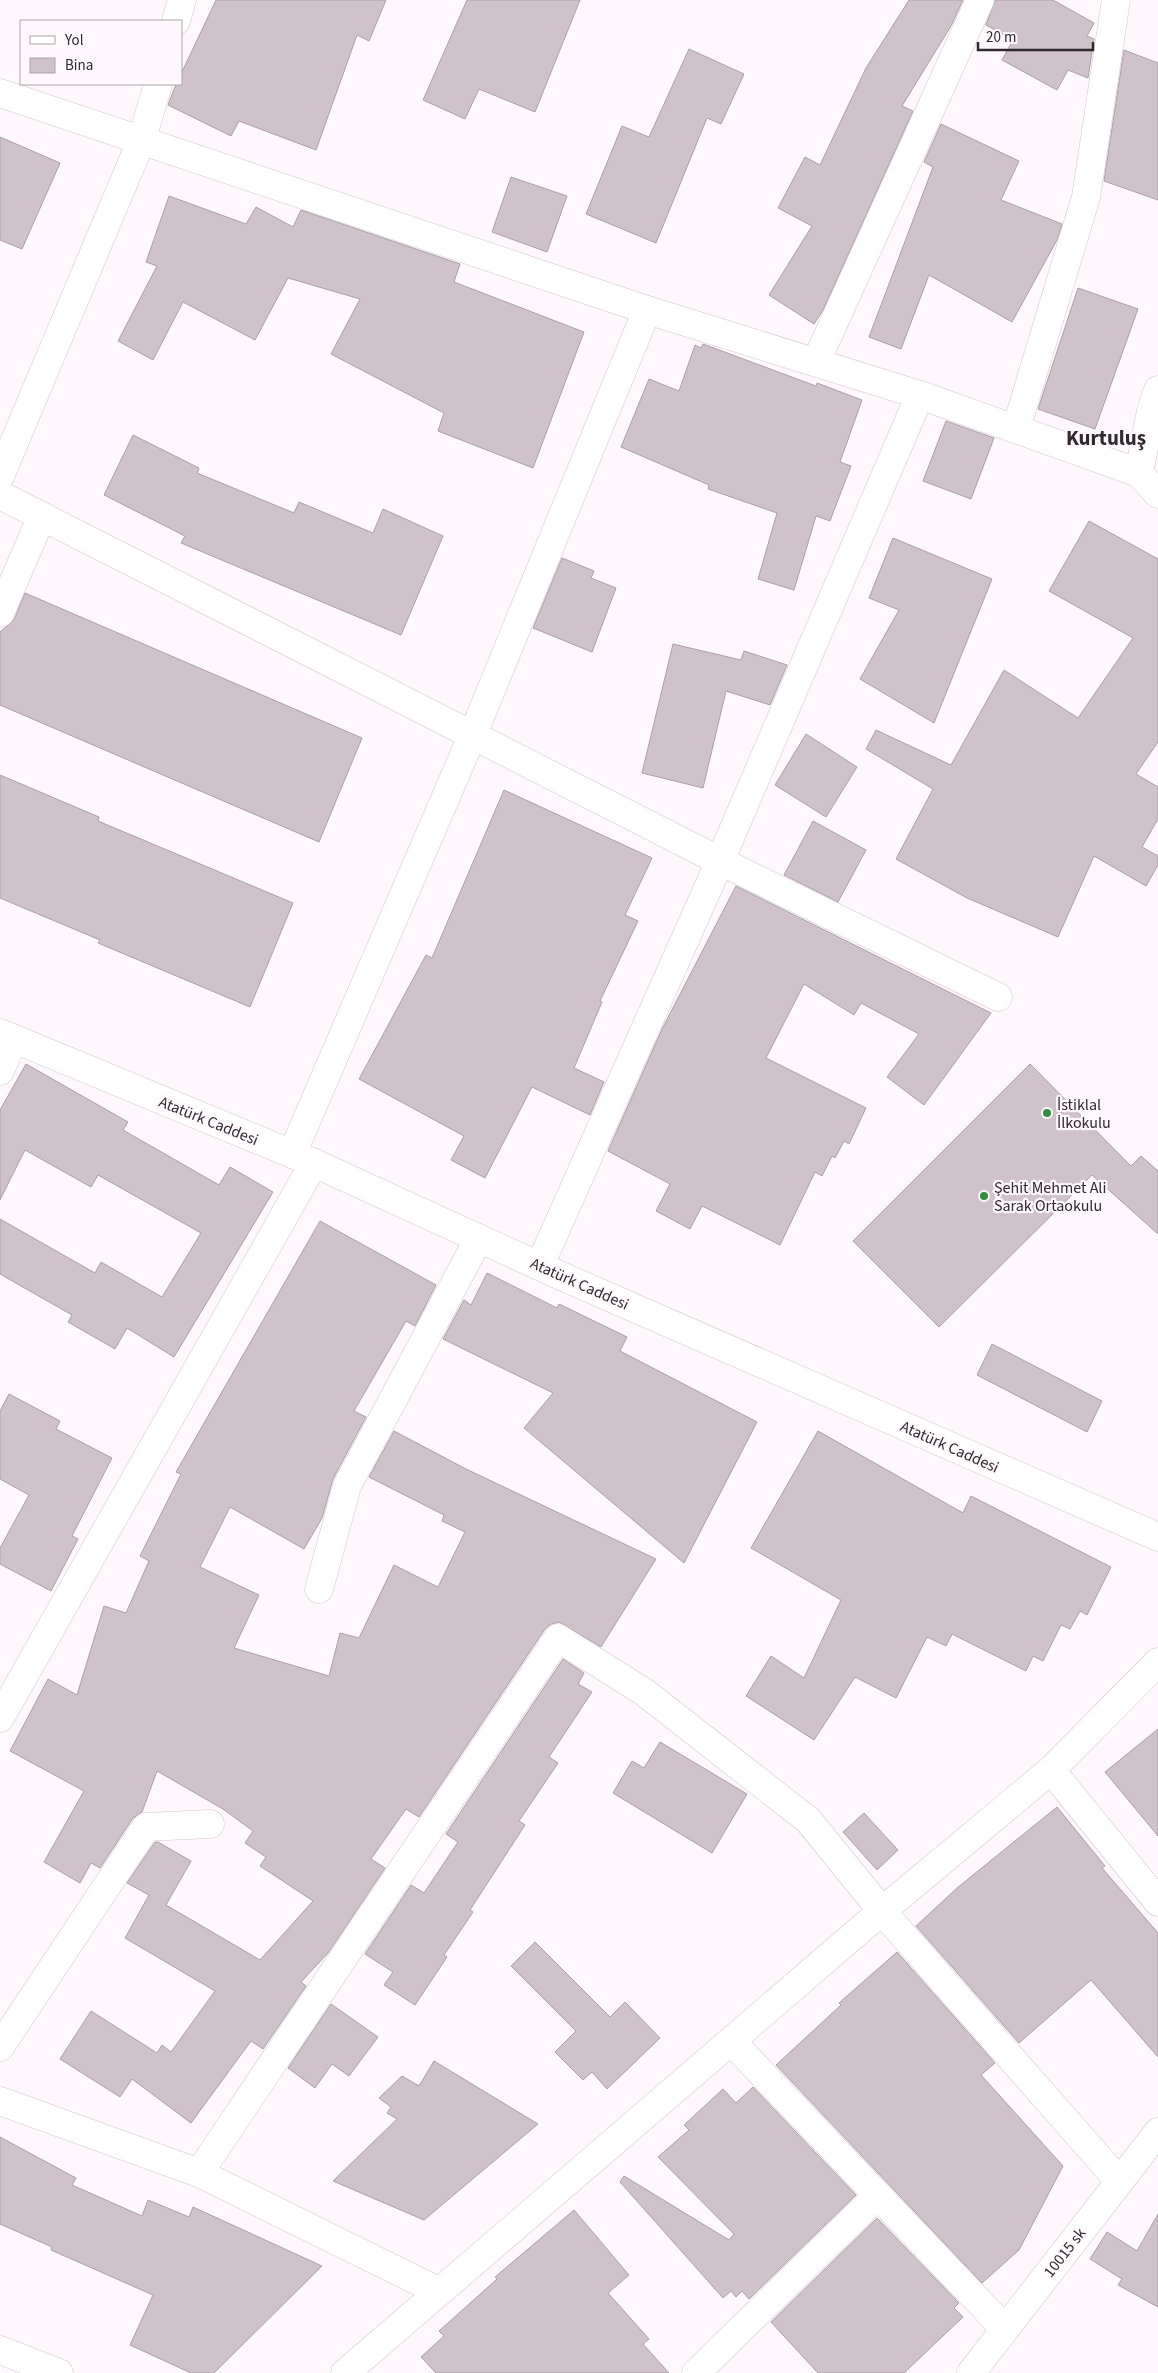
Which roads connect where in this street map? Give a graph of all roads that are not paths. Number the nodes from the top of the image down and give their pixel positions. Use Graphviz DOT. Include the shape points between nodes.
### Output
graph roads {
  1 [pos="182,0"];
  2 [pos="980,0"];
  3 [pos="1116,0"];
  4 [pos="176,20"];
  5 [pos="158,85"];
  6 [pos="0,93"];
  7 [pos="142,139"];
  8 [pos="647,310"];
  9 [pos="816,362"];
  10 [pos="1158,390"];
  11 [pos="920,395"];
  12 [pos="1016,429"];
  13 [pos="1139,473"];
  14 [pos="0,476"];
  15 [pos="1158,494"];
  16 [pos="0,496"];
  17 [pos="42,516"];
  18 [pos="0,613"];
  19 [pos="473,734"];
  20 [pos="720,861"];
  21 [pos="998,997"];
  22 [pos="7,1036"];
  23 [pos="0,1071"];
  24 [pos="303,1159"];
  25 [pos="479,1238"];
  26 [pos="540,1265"];
  27 [pos="1158,1537"];
  28 [pos="319,1589"];
  29 [pos="1158,1662"];
  30 [pos="0,1718"];
  31 [pos="1051,1770"];
  32 [pos="210,1824"];
  33 [pos="1158,1902"];
  34 [pos="882,1912"];
  35 [pos="732,2042"];
  36 [pos="0,2047"];
  37 [pos="0,2101"];
  38 [pos="1158,2132"];
  39 [pos="199,2173"];
  40 [pos="1119,2181"];
  41 [pos="877,2196"];
  42 [pos="438,2291"];
  43 [pos="1004,2328"];
  44 [pos="0,2350"];
  45 [pos="60,2373"];
  46 [pos="345,2373"];
  47 [pos="696,2373"];
  48 [pos="971,2373"];
  1 -- 4 [label="street"];
  2 -- 9 [label="street"];
  3 -- 12 [label="street" via="1086,197"];
  5 -- 7 [label="street"];
  6 -- 7 [label="street"];
  7 -- 8 [label="street"];
  7 -- 14 [label="street"];
  8 -- 9 [label="street"];
  8 -- 19 [label="street"];
  9 -- 11 [label="street"];
  10 -- 13 [label="street"];
  11 -- 12 [label="street"];
  11 -- 20 [label="street"];
  12 -- 13 [label="street"];
  13 -- 15 [label="street"];
  16 -- 17 [label="street"];
  17 -- 18 [label="street"];
  17 -- 19 [label="street"];
  19 -- 20 [label="street"];
  19 -- 24 [label="street"];
  20 -- 21 [label="street"];
  20 -- 26 [label="street"];
  22 -- 23 [label="street"];
  22 -- 24 [label="street, Atatürk Caddesi"];
  24 -- 25 [label="street, Atatürk Caddesi"];
  24 -- 30 [label="street"];
  25 -- 26 [label="street, Atatürk Caddesi"];
  25 -- 28 [label="street" via="347,1486"];
  26 -- 27 [label="street, Atatürk Caddesi"];
  29 -- 31 [label="street"];
  31 -- 33 [label="street"];
  31 -- 34 [label="street"];
  32 -- 36 [label="street" via="146,1827"];
  34 -- 35 [label="street"];
  34 -- 39 [label="street" via="808,1820 644,1692 558,1638"];
  34 -- 40 [label="street"];
  35 -- 41 [label="street"];
  35 -- 42 [label="street"];
  37 -- 39 [label="street"];
  38 -- 40 [label="street, 10015 sk"];
  39 -- 42 [label="street"];
  40 -- 43 [label="street, 10015 sk"];
  41 -- 43 [label="street"];
  41 -- 47 [label="street"];
  42 -- 46 [label="street"];
  43 -- 48 [label="street, 10015 sk"];
  44 -- 45 [label="street"];
}
